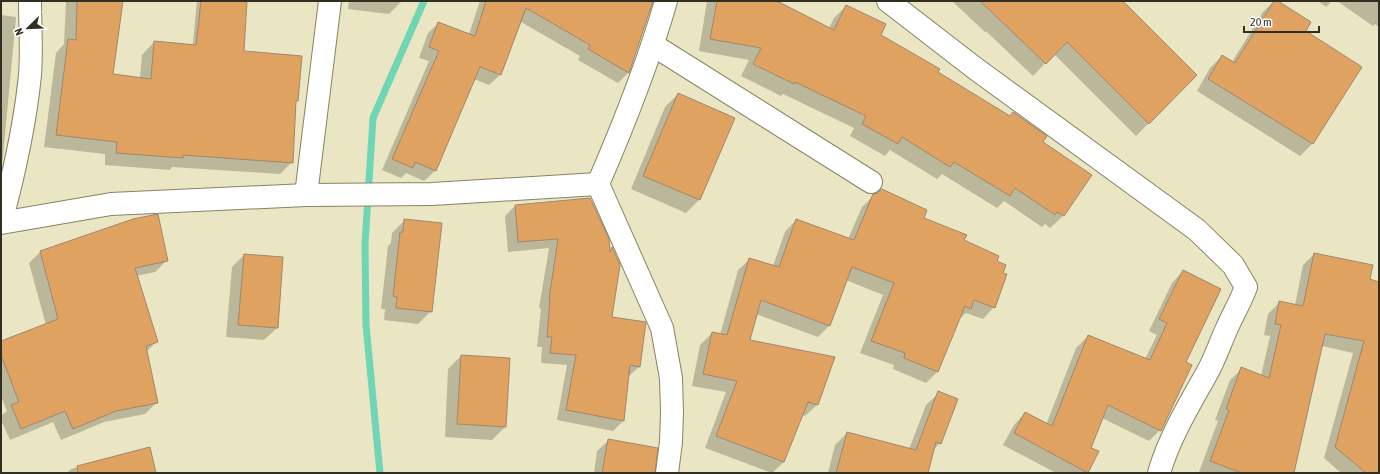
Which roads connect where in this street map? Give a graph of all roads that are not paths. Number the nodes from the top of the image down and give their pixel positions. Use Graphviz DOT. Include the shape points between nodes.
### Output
graph roads {
  1 [pos="30,1"];
  2 [pos="330,1"];
  3 [pos="666,1"];
  4 [pos="888,1"];
  5 [pos="653,45"];
  6 [pos="871,182"];
  7 [pos="598,184"];
  8 [pos="306,196"];
  9 [pos="1,223"];
  10 [pos="666,473"];
  11 [pos="1159,473"];
  1 -- 9 [label="street" via="30,80 14,172"];
  2 -- 8 [label="street"];
  3 -- 5 [label="street"];
  4 -- 11 [label="street" via="976,69 1197,230 1233,265 1246,287 1208,371 1188,406"];
  5 -- 6 [label="street"];
  5 -- 7 [label="street"];
  7 -- 8 [label="street" via="432,194"];
  7 -- 10 [label="street" via="662,328 671,378 672,412"];
  8 -- 9 [label="street" via="110,204"];
}
